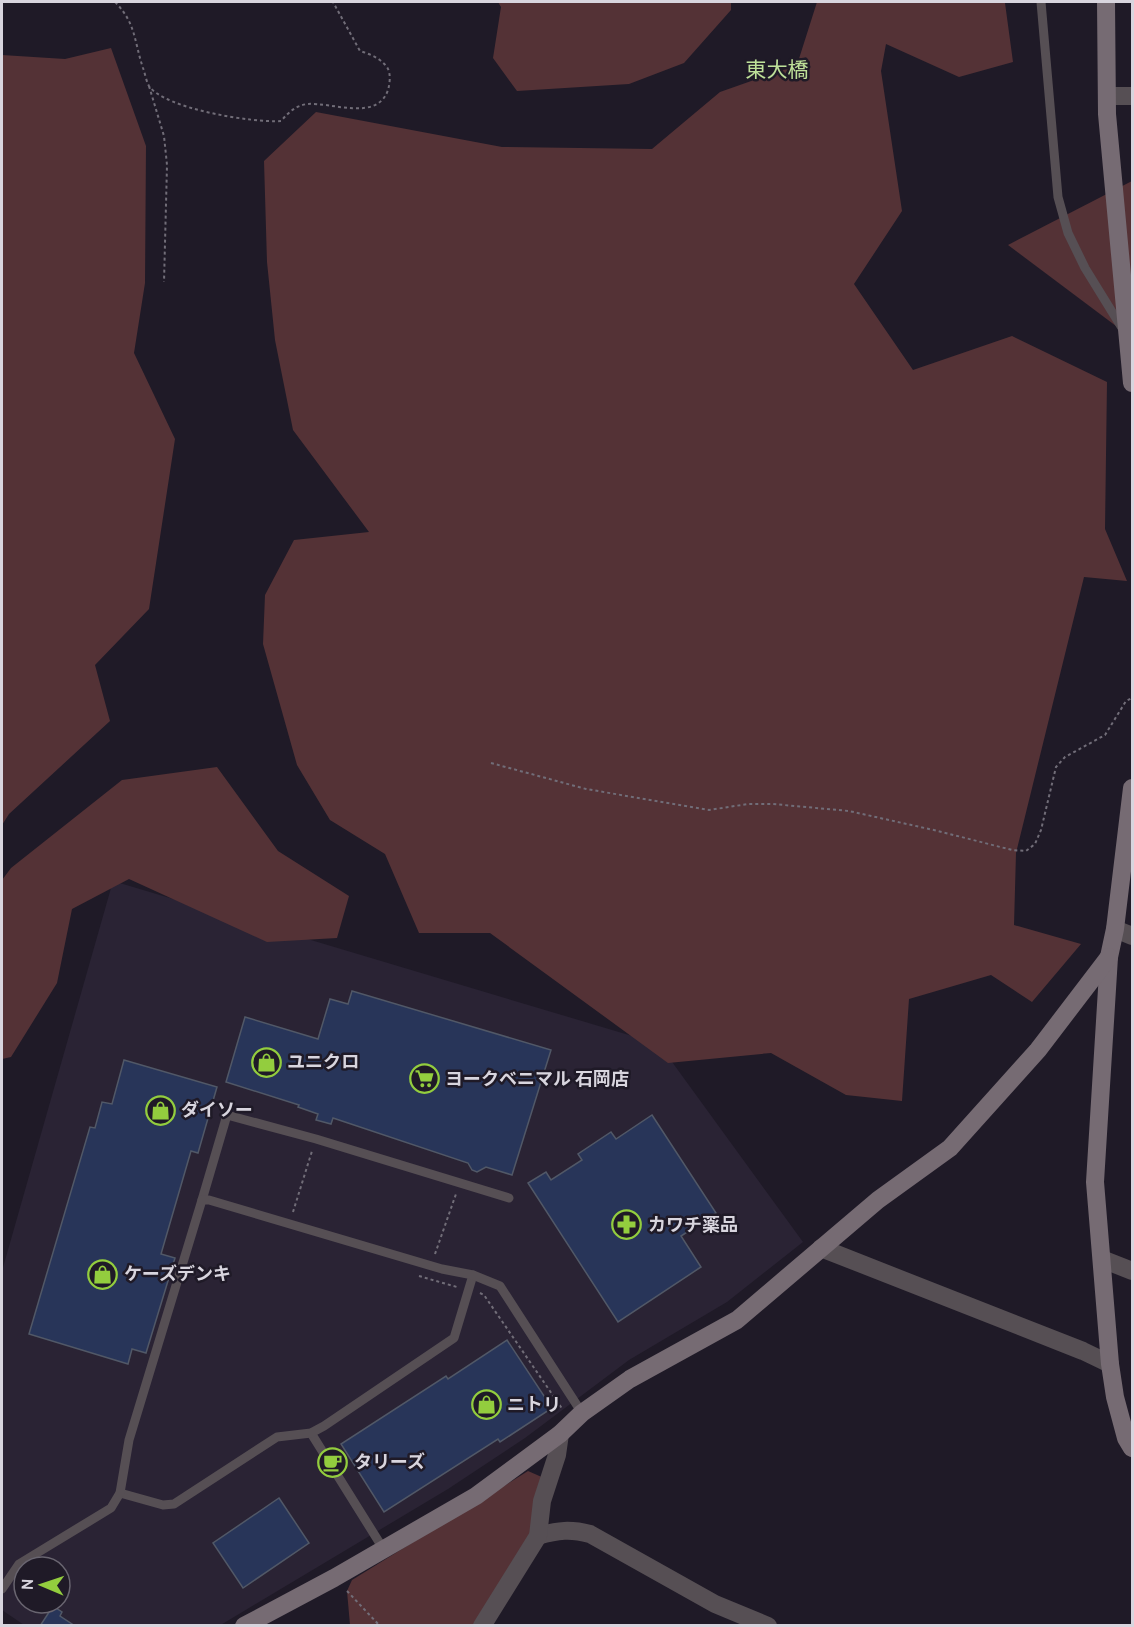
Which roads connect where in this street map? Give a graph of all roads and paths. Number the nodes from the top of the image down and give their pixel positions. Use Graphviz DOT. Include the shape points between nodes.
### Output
graph roads {
  1 [pos="115,2"];
  2 [pos="333,2"];
  3 [pos="1041,2"];
  4 [pos="1106,2"];
  5 [pos="149,86"];
  6 [pos="1107,96"];
  7 [pos="1132,96"];
  8 [pos="164,282"];
  9 [pos="1128,338"];
  10 [pos="1132,382"];
  11 [pos="1132,698"];
  12 [pos="491,763"];
  13 [pos="1132,788"];
  14 [pos="1115,929"];
  15 [pos="1132,936"];
  16 [pos="1109,957"];
  17 [pos="316,1139"];
  18 [pos="459,1183"];
  19 [pos="509,1198"];
  20 [pos="202,1200"];
  21 [pos="289,1224"];
  22 [pos="821,1248"];
  23 [pos="1102,1259"];
  24 [pos="431,1266"];
  25 [pos="1132,1271"];
  26 [pos="417,1275"];
  27 [pos="473,1275"];
  28 [pos="428,1279"];
  29 [pos="469,1290"];
  30 [pos="1110,1364"];
  31 [pos="571,1423"];
  32 [pos="310,1433"];
  33 [pos="1132,1448"];
  34 [pos="120,1493"];
  35 [pos="538,1536"];
  36 [pos="384,1550"];
  37 [pos="334,1578"];
  38 [pos="2,1589"];
  39 [pos="244,1626"];
  40 [pos="380,1626"];
  41 [pos="482,1626"];
  42 [pos="768,1626"];
  1 -- 5 [label="path" via="126,12 136,34"];
  2 -- 5 [label="path" via="360,51 374,55 388,69 387,93 365,109 307,104 292,108 281,121 265,122 224,117 164,98"];
  3 -- 9 [label="lane" via="1058,197 1068,233 1085,268"];
  4 -- 6 [label="street"];
  5 -- 8 [label="path" via="164,136 167,165"];
  6 -- 7 [label="street"];
  6 -- 9 [label="street"];
  9 -- 10 [label="street"];
  11 -- 12 [label="path" via="1104,735 1056,767 1041,830 1035,844 1026,851 849,811 757,804 709,810 586,789"];
  13 -- 14 [label="street"];
  14 -- 15 [label="street"];
  14 -- 16 [label="street"];
  16 -- 22 [label="street" via="1038,1050 950,1148 878,1200"];
  16 -- 23 [label="street" via="1095,1182"];
  17 -- 18 [label="lane"];
  17 -- 20 [label="lane" via="227,1115"];
  17 -- 21 [label="path"];
  18 -- 19 [label="lane"];
  18 -- 24 [label="path"];
  20 -- 21 [label="lane"];
  20 -- 34 [label="lane" via="129,1440"];
  21 -- 24 [label="lane"];
  22 -- 30 [label="street"];
  22 -- 31 [label="street" via="737,1320 630,1379"];
  23 -- 25 [label="street"];
  23 -- 30 [label="street"];
  24 -- 27 [label="lane"];
  24 -- 28 [label="path"];
  26 -- 28 [label="path"];
  27 -- 29 [label="lane"];
  27 -- 31 [label="lane" via="500,1286"];
  28 -- 29 [label="path"];
  29 -- 31 [label="path" via="484,1295"];
  29 -- 32 [label="lane" via="454,1338"];
  30 -- 33 [label="street" via="1126,1438"];
  31 -- 35 [label="street" via="542,1501"];
  31 -- 36 [label="street" via="476,1496"];
  32 -- 34 [label="lane" via="277,1437 174,1504 163,1505"];
  32 -- 36 [label="lane"];
  34 -- 38 [label="lane" via="111,1508 19,1564"];
  35 -- 41 [label="street"];
  35 -- 42 [label="street" via="557,1530 590,1534 715,1604"];
  36 -- 37 [label="street"];
  37 -- 39 [label="street"];
  37 -- 40 [label="path"];
}
